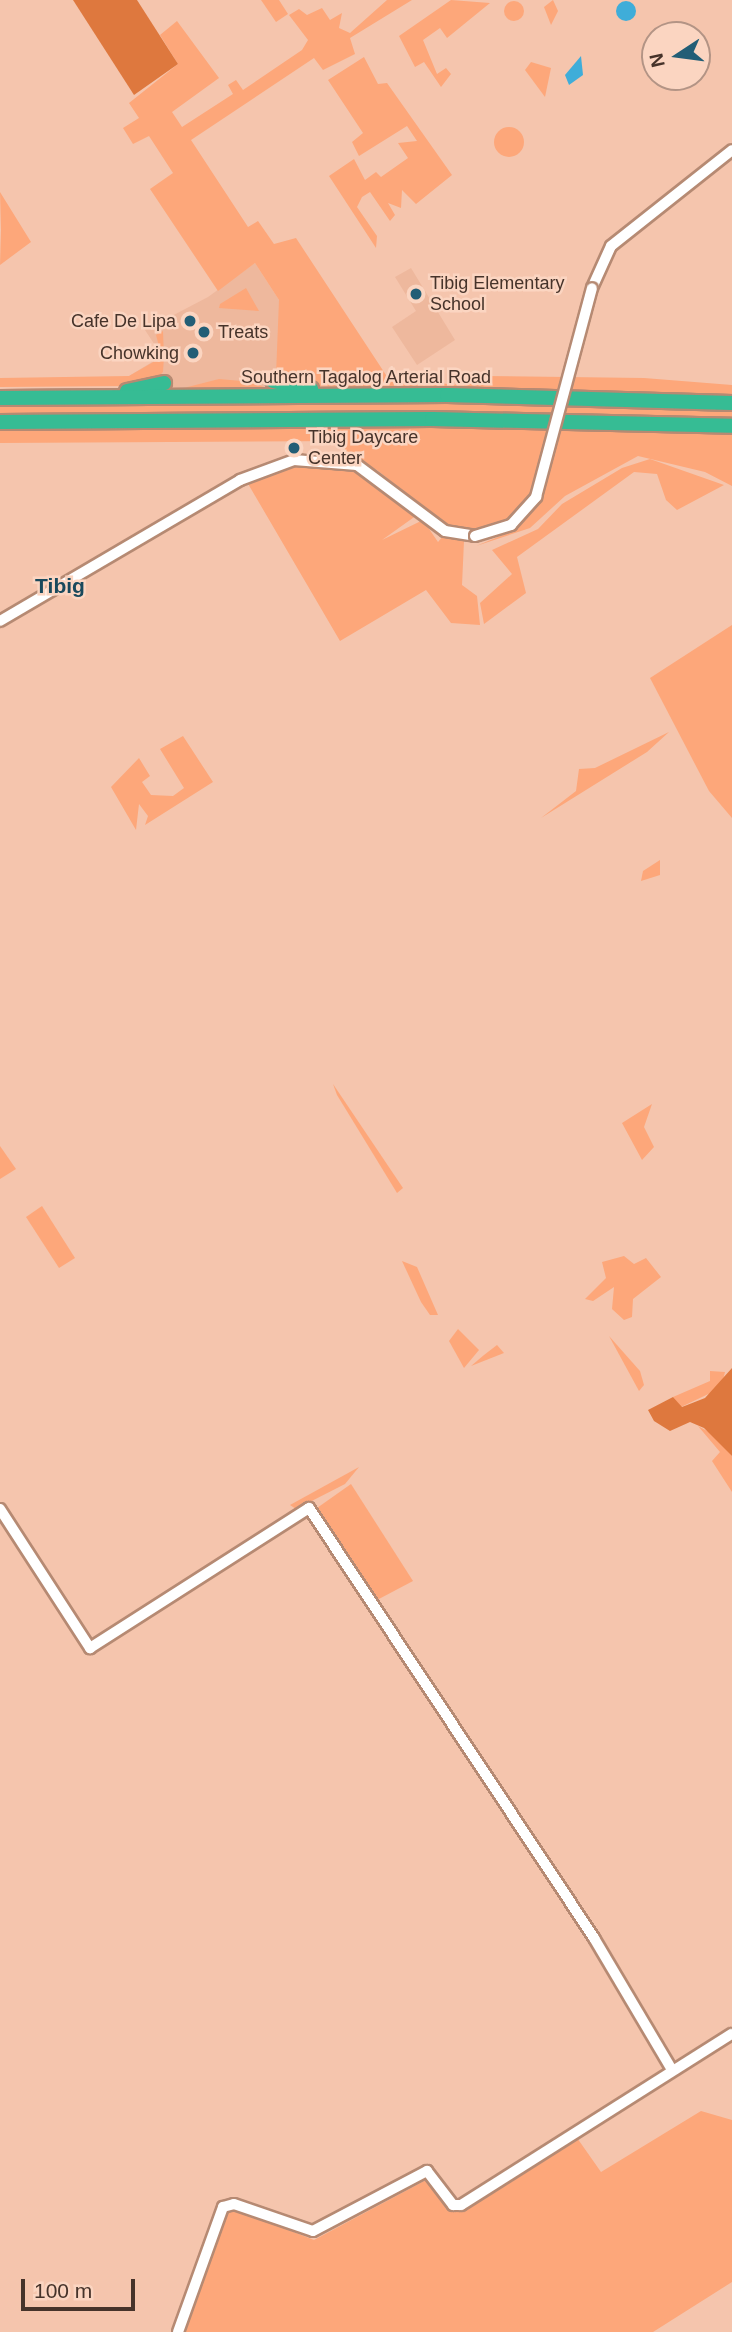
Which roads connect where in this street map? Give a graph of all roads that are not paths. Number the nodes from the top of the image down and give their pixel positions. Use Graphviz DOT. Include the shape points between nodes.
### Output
graph roads {
  1 [pos="732,150"];
  2 [pos="273,381"];
  3 [pos="163,383"];
  4 [pos="0,392"];
  5 [pos="490,396"];
  6 [pos="0,398"];
  7 [pos="732,403"];
  8 [pos="0,422"];
  9 [pos="732,426"];
  10 [pos="0,621"];
  11 [pos="0,1509"];
  12 [pos="732,2034"];
  13 [pos="671,2068"];
  14 [pos="178,2332"];
  1 -- 10 [label="street, bridge" via="611,246 592,288 536,497 510,525 475,537 442,529 357,465 293,460 240,480"];
  2 -- 5 [label="highway" via="303,389"];
  3 -- 4 [label="highway" via="110,392"];
  5 -- 6 [label="highway, Southern Tagalog Arterial Road"];
  5 -- 7 [label="highway, Southern Tagalog Arterial Road"];
  8 -- 9 [label="highway" via="432,419"];
  11 -- 13 [label="street" via="90,1648 309,1508 594,1938"];
  12 -- 13 [label="street"];
  13 -- 14 [label="street" via="461,2205 453,2204 426,2171 313,2231 233,2204 223,2207"];
}
